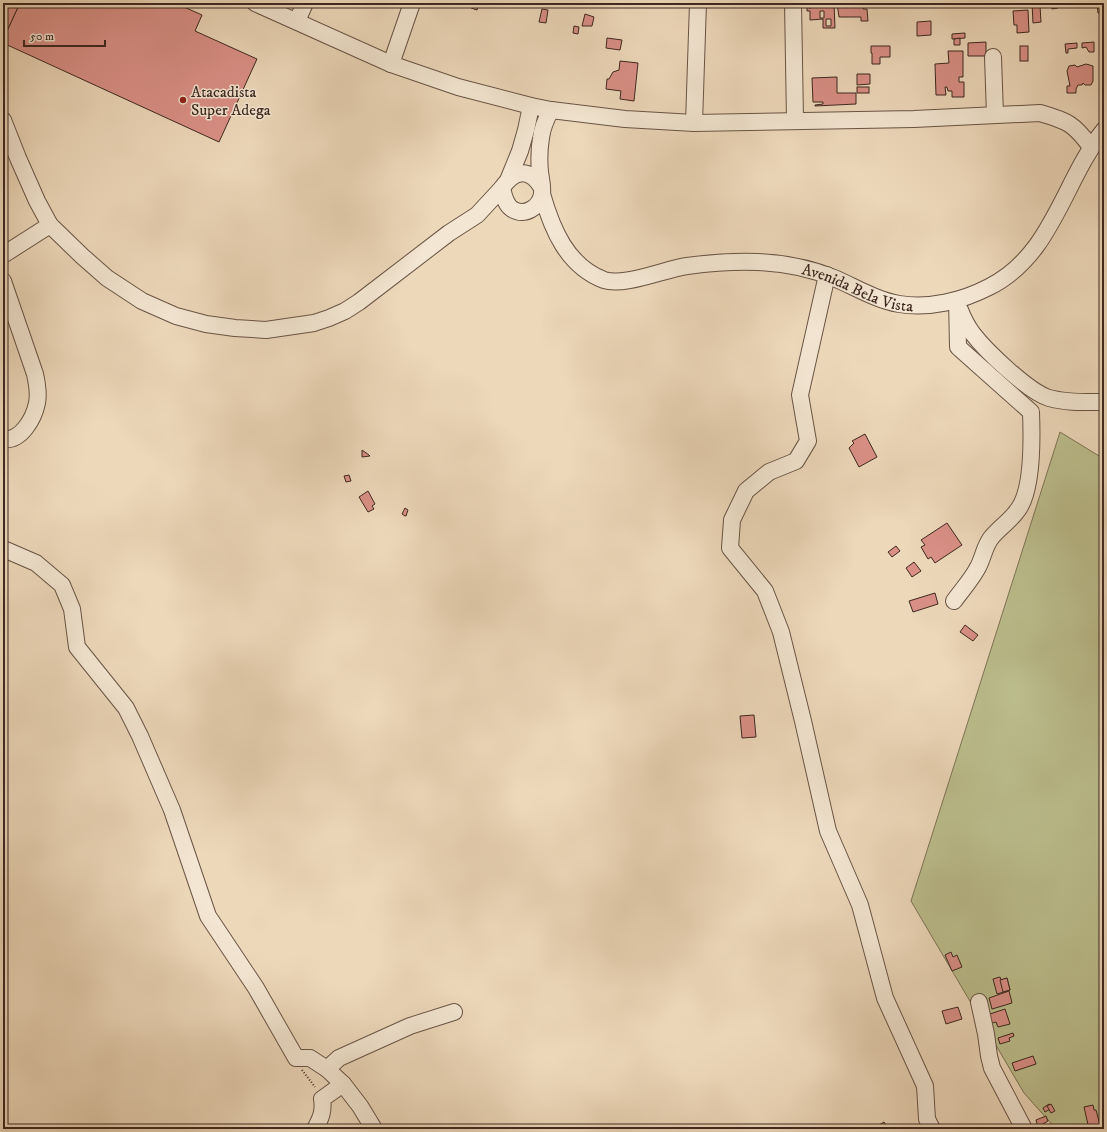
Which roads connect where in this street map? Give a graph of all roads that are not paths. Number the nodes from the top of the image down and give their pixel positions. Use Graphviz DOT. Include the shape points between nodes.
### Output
graph roads {
  1 [pos="255,3"];
  2 [pos="306,3"];
  3 [pos="412,3"];
  4 [pos="698,3"];
  5 [pos="793,3"];
  6 [pos="297,21"];
  7 [pos="993,57"];
  8 [pos="391,64"];
  9 [pos="531,106"];
  10 [pos="551,110"];
  11 [pos="995,115"];
  12 [pos="3,120"];
  13 [pos="794,120"];
  14 [pos="694,123"];
  15 [pos="1104,130"];
  16 [pos="1091,147"];
  17 [pos="506,183"];
  18 [pos="542,191"];
  19 [pos="512,209"];
  20 [pos="528,212"];
  21 [pos="477,215"];
  22 [pos="50,225"];
  23 [pos="552,226"];
  24 [pos="3,255"];
  25 [pos="827,275"];
  26 [pos="3,281"];
  27 [pos="957,300"];
  28 [pos="1104,402"];
  29 [pos="3,439"];
  30 [pos="3,551"];
  31 [pos="954,601"];
  32 [pos="979,1002"];
  33 [pos="454,1012"];
  34 [pos="328,1069"];
  35 [pos="343,1084"];
  36 [pos="315,1129"];
  37 [pos="374,1129"];
  38 [pos="932,1129"];
  39 [pos="1024,1129"];
  1 -- 6 [label="street"];
  2 -- 6 [label="street"];
  3 -- 8 [label="street"];
  4 -- 14 [label="street"];
  5 -- 13 [label="street"];
  6 -- 8 [label="street"];
  7 -- 11 [label="street"];
  8 -- 9 [label="street" via="458,87"];
  9 -- 10 [label="street"];
  9 -- 17 [label="street" via="522,144"];
  10 -- 14 [label="street" via="625,119"];
  10 -- 18 [label="street" via="541,136 539,158"];
  11 -- 13 [label="street"];
  11 -- 16 [label="street" via="1040,112 1057,117 1072,124"];
  12 -- 22 [label="street"];
  13 -- 14 [label="street"];
  15 -- 16 [label="street, Avenida Bela Vista"];
  16 -- 27 [label="street, Avenida Bela Vista" via="1040,242 1012,273 989,287"];
  17 -- 18 [label="street, Avenida Bela Vista" via="515,175 526,173 536,178"];
  17 -- 19 [label="street" via="505,201"];
  17 -- 21 [label="street"];
  18 -- 20 [label="street" via="538,205"];
  18 -- 23 [label="street, Avenida Bela Vista"];
  19 -- 20 [label="street, Avenida Bela Vista"];
  19 -- 21 [label="street, Avenida Bela Vista"];
  20 -- 23 [label="street, Avenida Bela Vista"];
  21 -- 22 [label="street" via="345,310 314,323 266,330 206,324 176,316 142,301 106,278"];
  22 -- 24 [label="street"];
  23 -- 25 [label="street, Avenida Bela Vista" via="581,268 606,281 630,280 708,264 756,262 782,264"];
  25 -- 27 [label="street, Avenida Bela Vista" via="871,295 899,304 920,306"];
  25 -- 38 [label="street" via="800,395 808,441 796,461 770,472 746,491 732,520 730,548 765,591 781,632 828,831 860,905 885,998 925,1086 927,1119"];
  26 -- 29 [label="street" via="38,388 37,403 26,428 17,437"];
  27 -- 28 [label="street" via="966,324 974,335 1002,365 1035,391 1048,398"];
  27 -- 31 [label="street" via="958,347 1031,412 1032,426 1031,457 1023,502 1018,511 991,538 977,569"];
  30 -- 34 [label="street" via="36,563 62,586 72,609 77,647 126,708 140,736 172,810 208,916 256,988 296,1058 310,1058"];
  32 -- 39 [label="street" via="992,1068"];
  33 -- 34 [label="street" via="410,1026 340,1058"];
  34 -- 35 [label="street"];
  35 -- 36 [label="street" via="322,1099 324,1108"];
  35 -- 37 [label="street"];
}
